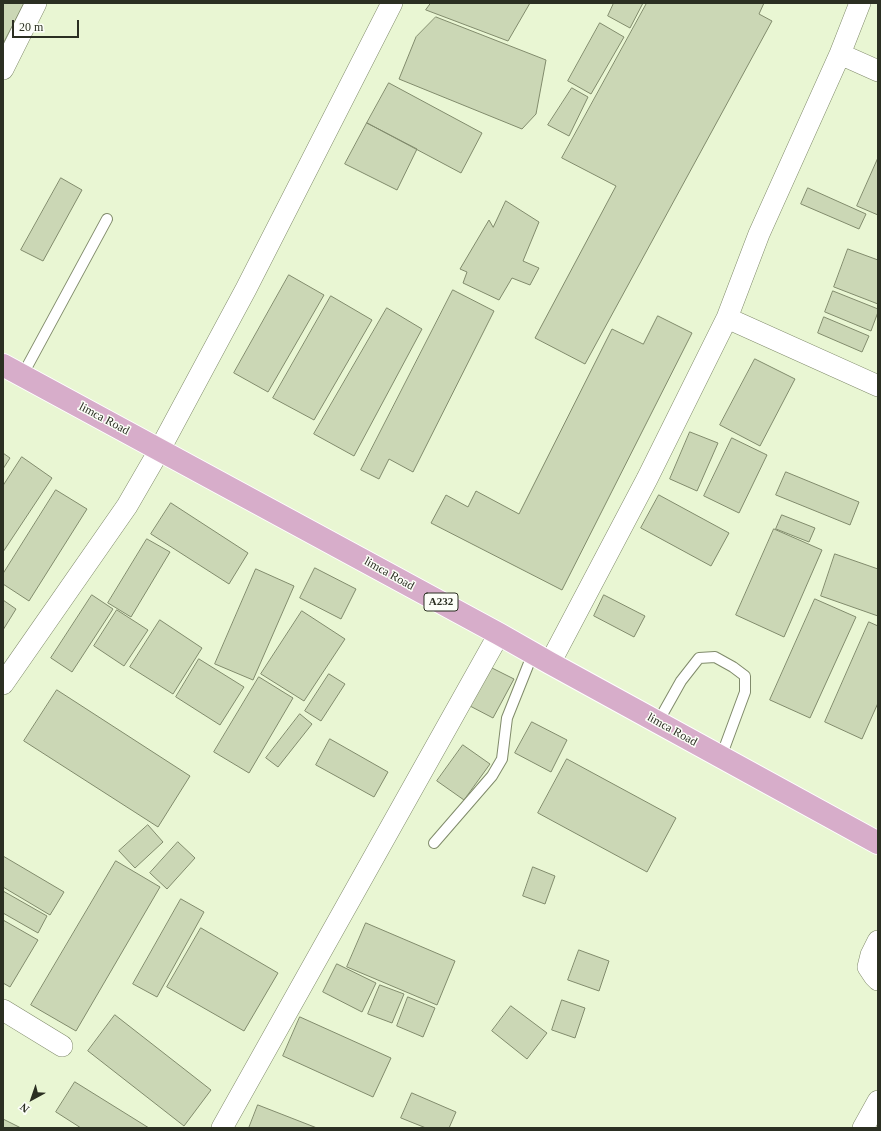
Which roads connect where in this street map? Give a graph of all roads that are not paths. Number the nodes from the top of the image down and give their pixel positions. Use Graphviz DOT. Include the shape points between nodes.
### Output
graph roads {
  1 [pos="36,3"];
  2 [pos="392,3"];
  3 [pos="860,3"];
  4 [pos="840,54"];
  5 [pos="3,69"];
  6 [pos="878,71"];
  7 [pos="107,219"];
  8 [pos="727,318"];
  9 [pos="3,365"];
  10 [pos="22,376"];
  11 [pos="878,386"];
  12 [pos="160,450"];
  13 [pos="499,634"];
  14 [pos="541,658"];
  15 [pos="3,684"];
  16 [pos="658,722"];
  17 [pos="721,757"];
  18 [pos="434,843"];
  19 [pos="878,843"];
  20 [pos="878,941"];
  21 [pos="878,980"];
  22 [pos="3,1010"];
  23 [pos="62,1046"];
  24 [pos="878,1101"];
  25 [pos="222,1128"];
  26 [pos="863,1128"];
  1 -- 5 [label="street"];
  2 -- 12 [label="street" via="246,289"];
  3 -- 4 [label="street"];
  4 -- 6 [label="street"];
  4 -- 8 [label="street" via="759,234"];
  7 -- 10 [label="lane"];
  8 -- 11 [label="street"];
  8 -- 14 [label="street" via="647,479"];
  9 -- 10 [label="main road, limca Road / A232"];
  10 -- 12 [label="main road, limca Road / A232"];
  12 -- 13 [label="main road, limca Road / A232"];
  12 -- 15 [label="street" via="127,506"];
  13 -- 14 [label="main road, limca Road / A232"];
  13 -- 25 [label="street"];
  14 -- 16 [label="main road, limca Road / A232"];
  14 -- 18 [label="lane" via="507,718 502,759 492,776"];
  16 -- 17 [label="main road, limca Road / A232"];
  16 -- 17 [label="lane" via="681,681 699,658 715,657 734,667 745,676 745,692"];
  17 -- 19 [label="main road, limca Road / A232"];
  20 -- 21 [label="street" via="870,955 868,967"];
  22 -- 23 [label="street"];
  24 -- 26 [label="street"];
}
